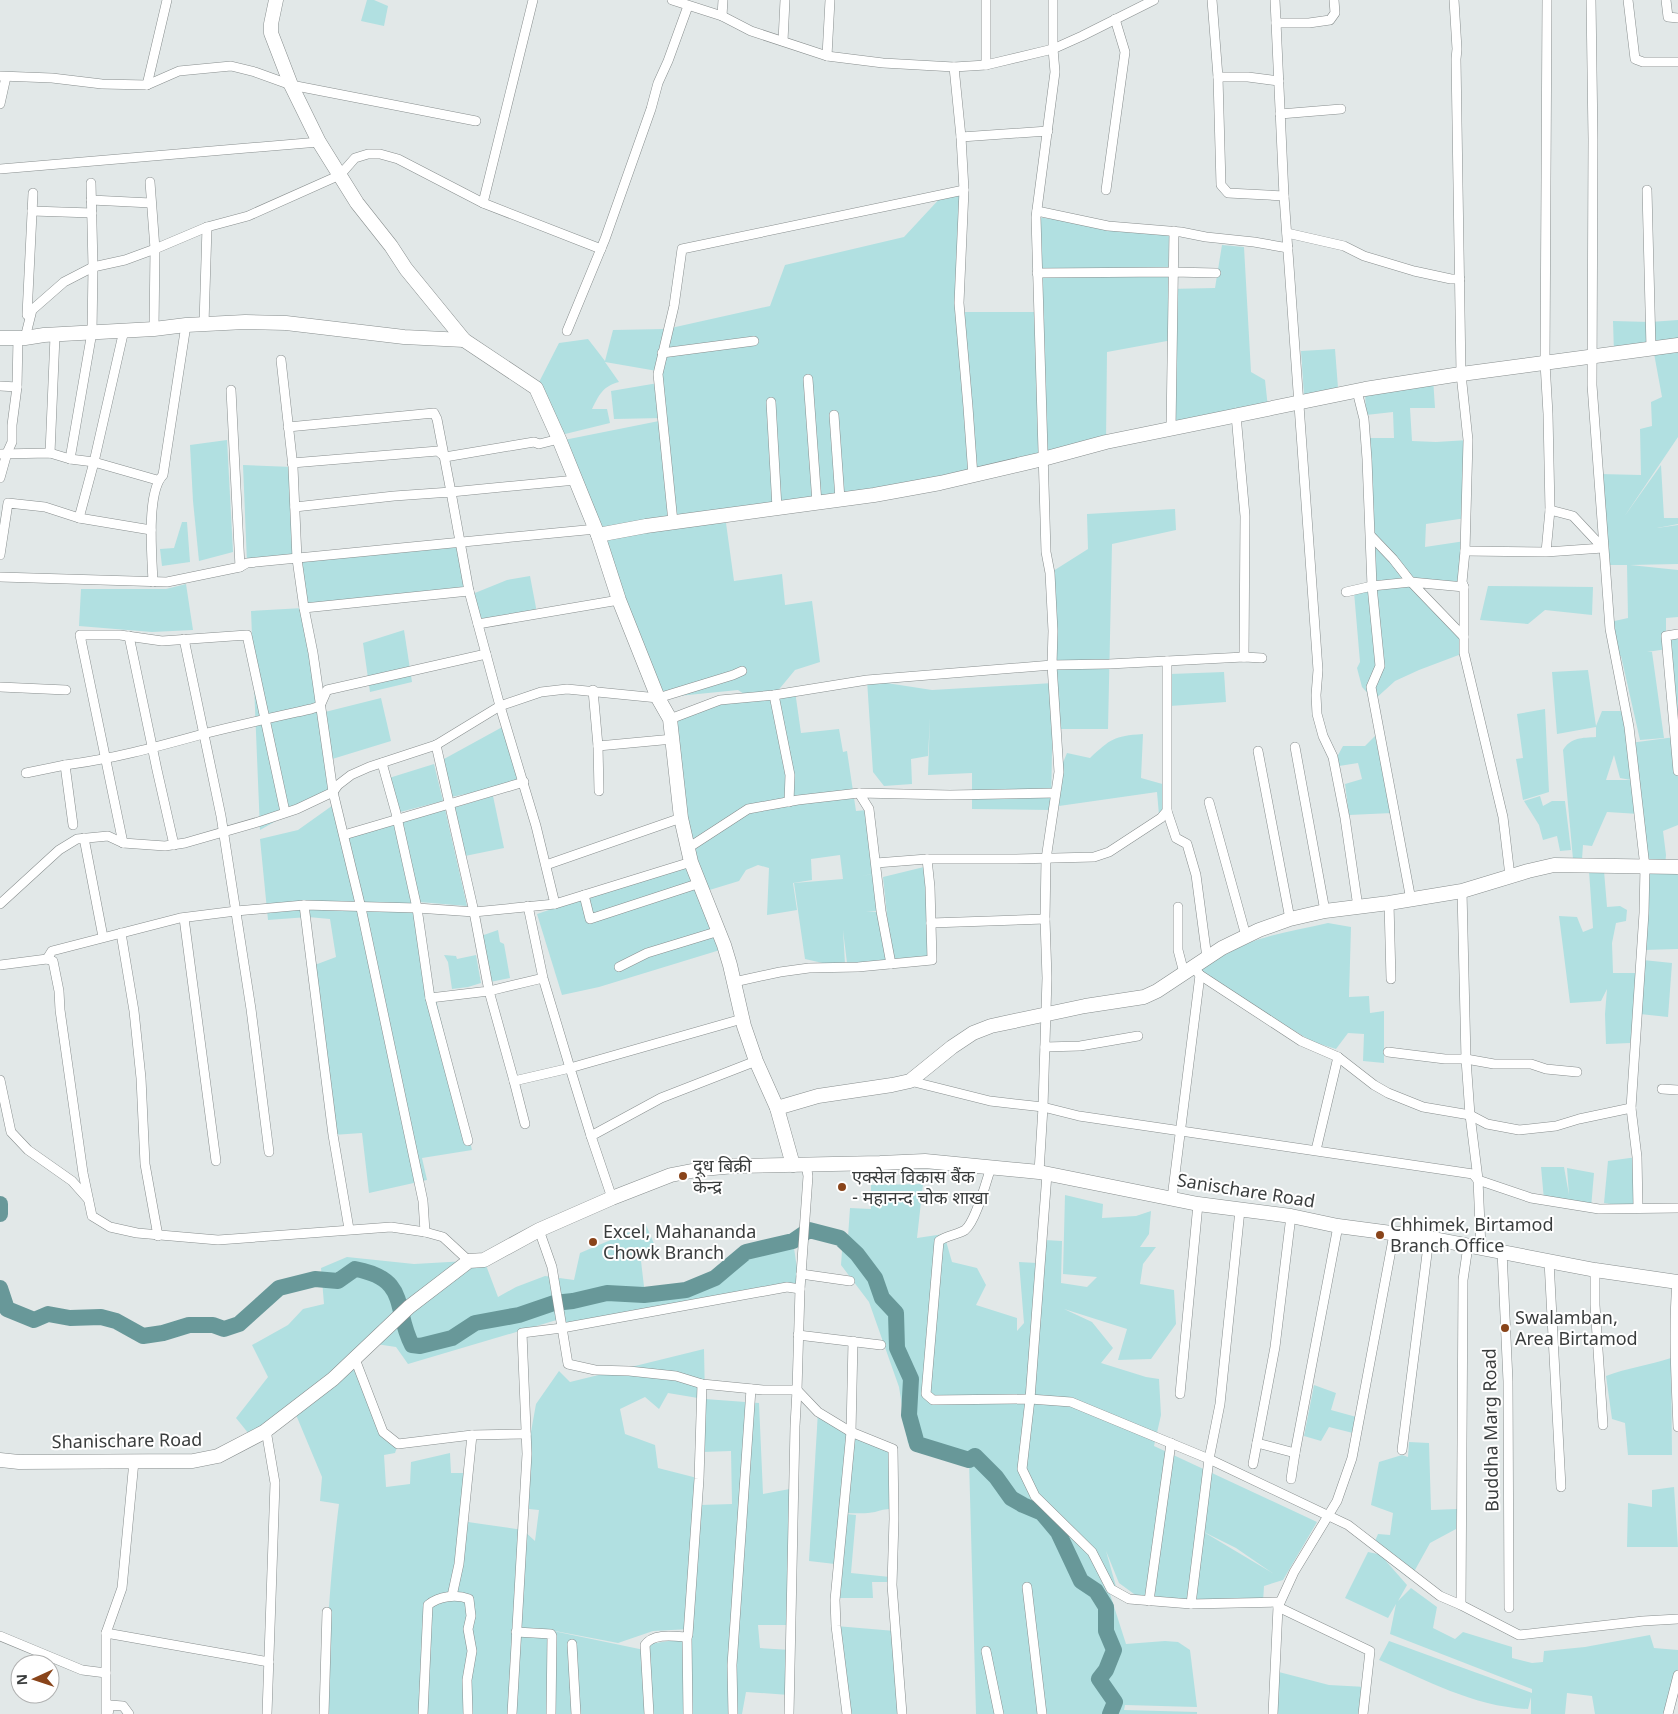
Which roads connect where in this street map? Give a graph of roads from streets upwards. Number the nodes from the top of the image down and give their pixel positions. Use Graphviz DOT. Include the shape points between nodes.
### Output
graph roads {
  1 [pos="167,0"];
  2 [pos="276,0"];
  3 [pos="533,0"];
  4 [pos="672,0"];
  5 [pos="722,0"];
  6 [pos="785,0"];
  7 [pos="830,0"];
  8 [pos="986,0"];
  9 [pos="1053,0"];
  10 [pos="1154,0"];
  11 [pos="1212,0"];
  12 [pos="1275,0"];
  13 [pos="1334,0"];
  14 [pos="1454,0"];
  15 [pos="1547,0"];
  16 [pos="1592,0"];
  17 [pos="1628,0"];
  18 [pos="1666,0"];
  19 [pos="688,6"];
  20 [pos="722,16"];
  21 [pos="1678,18"];
  22 [pos="1115,19"];
  23 [pos="1276,24"];
  24 [pos="782,41"];
  25 [pos="1053,49"];
  26 [pos="827,56"];
  27 [pos="1678,62"];
  28 [pos="986,66"];
  29 [pos="954,67"];
  30 [pos="3,77"];
  31 [pos="1218,77"];
  32 [pos="1279,81"];
  33 [pos="291,84"];
  34 [pos="147,85"];
  35 [pos="0,104"];
  36 [pos="1341,109"];
  37 [pos="1280,114"];
  38 [pos="476,121"];
  39 [pos="1048,131"];
  40 [pos="961,137"];
  41 [pos="319,142"];
  42 [pos="0,169"];
  43 [pos="340,176"];
  44 [pos="150,182"];
  45 [pos="91,183"];
  46 [pos="964,190"];
  47 [pos="1106,190"];
  48 [pos="1647,190"];
  49 [pos="33,193"];
  50 [pos="1284,196"];
  51 [pos="91,200"];
  52 [pos="151,202"];
  53 [pos="483,203"];
  54 [pos="1037,211"];
  55 [pos="32,212"];
  56 [pos="92,212"];
  57 [pos="207,228"];
  58 [pos="1174,231"];
  59 [pos="1287,233"];
  60 [pos="1288,248"];
  61 [pos="155,249"];
  62 [pos="601,250"];
  63 [pos="94,267"];
  64 [pos="1173,272"];
  65 [pos="1037,273"];
  66 [pos="1216,273"];
  67 [pos="1460,279"];
  68 [pos="204,324"];
  69 [pos="186,325"];
  70 [pos="154,329"];
  71 [pos="124,330"];
  72 [pos="567,331"];
  73 [pos="92,332"];
  74 [pos="55,336"];
  75 [pos="0,338"];
  76 [pos="22,338"];
  77 [pos="464,340"];
  78 [pos="754,341"];
  79 [pos="1678,345"];
  80 [pos="1651,348"];
  81 [pos="662,352"];
  82 [pos="1591,357"];
  83 [pos="281,360"];
  84 [pos="1545,363"];
  85 [pos="1461,374"];
  86 [pos="808,379"];
  87 [pos="0,386"];
  88 [pos="16,387"];
  89 [pos="231,390"];
  90 [pos="1357,391"];
  91 [pos="772,402"];
  92 [pos="1300,402"];
  93 [pos="834,415"];
  94 [pos="1236,415"];
  95 [pos="288,426"];
  96 [pos="1171,429"];
  97 [pos="559,439"];
  98 [pos="50,453"];
  99 [pos="3,454"];
  100 [pos="445,457"];
  101 [pos="70,459"];
  102 [pos="1043,459"];
  103 [pos="94,462"];
  104 [pos="292,463"];
  105 [pos="973,476"];
  106 [pos="0,478"];
  107 [pos="158,480"];
  108 [pos="576,480"];
  109 [pos="451,492"];
  110 [pos="840,499"];
  111 [pos="4,502"];
  112 [pos="817,502"];
  113 [pos="294,507"];
  114 [pos="777,508"];
  115 [pos="1550,510"];
  116 [pos="80,518"];
  117 [pos="674,522"];
  118 [pos="151,530"];
  119 [pos="597,532"];
  120 [pos="1371,536"];
  121 [pos="459,542"];
  122 [pos="1603,548"];
  123 [pos="1465,551"];
  124 [pos="1546,552"];
  125 [pos="0,554"];
  126 [pos="297,559"];
  127 [pos="240,567"];
  128 [pos="0,577"];
  129 [pos="153,582"];
  130 [pos="1411,582"];
  131 [pos="1372,586"];
  132 [pos="1464,587"];
  133 [pos="469,591"];
  134 [pos="1346,592"];
  135 [pos="619,600"];
  136 [pos="304,608"];
  137 [pos="478,624"];
  138 [pos="1678,634"];
  139 [pos="129,636"];
  140 [pos="1464,637"];
  141 [pos="184,639"];
  142 [pos="486,654"];
  143 [pos="1244,657"];
  144 [pos="1262,658"];
  145 [pos="1167,661"];
  146 [pos="1052,665"];
  147 [pos="742,671"];
  148 [pos="0,687"];
  149 [pos="66,690"];
  150 [pos="593,690"];
  151 [pos="774,695"];
  152 [pos="658,698"];
  153 [pos="320,706"];
  154 [pos="500,706"];
  155 [pos="265,719"];
  156 [pos="670,719"];
  157 [pos="204,734"];
  158 [pos="673,738"];
  159 [pos="436,745"];
  160 [pos="598,746"];
  161 [pos="1296,747"];
  162 [pos="152,749"];
  163 [pos="1258,751"];
  164 [pos="105,760"];
  165 [pos="382,763"];
  166 [pos="65,765"];
  167 [pos="1678,771"];
  168 [pos="26,773"];
  169 [pos="524,782"];
  170 [pos="599,791"];
  171 [pos="333,792"];
  172 [pos="859,793"];
  173 [pos="1055,793"];
  174 [pos="790,802"];
  175 [pos="1209,802"];
  176 [pos="448,804"];
  177 [pos="1167,811"];
  178 [pos="285,812"];
  179 [pos="681,818"];
  180 [pos="397,819"];
  181 [pos="73,825"];
  182 [pos="224,831"];
  183 [pos="344,836"];
  184 [pos="84,838"];
  185 [pos="123,843"];
  186 [pos="174,845"];
  187 [pos="688,848"];
  188 [pos="927,859"];
  189 [pos="1046,859"];
  190 [pos="691,862"];
  191 [pos="876,863"];
  192 [pos="546,865"];
  193 [pos="1645,867"];
  194 [pos="1678,867"];
  195 [pos="1510,876"];
  196 [pos="700,883"];
  197 [pos="1462,891"];
  198 [pos="584,895"];
  199 [pos="1411,900"];
  200 [pos="1389,903"];
  201 [pos="0,904"];
  202 [pos="555,904"];
  203 [pos="304,905"];
  204 [pos="528,906"];
  205 [pos="1178,907"];
  206 [pos="1358,907"];
  207 [pos="361,908"];
  208 [pos="417,908"];
  209 [pos="236,911"];
  210 [pos="1325,911"];
  211 [pos="474,912"];
  212 [pos="184,918"];
  213 [pos="1045,919"];
  214 [pos="1290,919"];
  215 [pos="932,922"];
  216 [pos="719,931"];
  217 [pos="121,932"];
  218 [pos="1246,936"];
  219 [pos="103,938"];
  220 [pos="1207,958"];
  221 [pos="47,959"];
  222 [pos="891,964"];
  223 [pos="0,965"];
  224 [pos="619,967"];
  225 [pos="1192,972"];
  226 [pos="543,978"];
  227 [pos="1391,979"];
  228 [pos="734,982"];
  229 [pos="489,991"];
  230 [pos="430,998"];
  231 [pos="1046,1015"];
  232 [pos="742,1019"];
  233 [pos="1138,1036"];
  234 [pos="1045,1047"];
  235 [pos="1388,1052"];
  236 [pos="1338,1057"];
  237 [pos="1466,1059"];
  238 [pos="756,1060"];
  239 [pos="570,1068"];
  240 [pos="1577,1072"];
  241 [pos="0,1080"];
  242 [pos="910,1080"];
  243 [pos="514,1081"];
  244 [pos="1662,1089"];
  245 [pos="1678,1090"];
  246 [pos="1043,1107"];
  247 [pos="777,1108"];
  248 [pos="1631,1108"];
  249 [pos="1470,1115"];
  250 [pos="525,1124"];
  251 [pos="1179,1132"];
  252 [pos="590,1136"];
  253 [pos="468,1141"];
  254 [pos="1316,1150"];
  255 [pos="270,1152"];
  256 [pos="216,1161"];
  257 [pos="800,1165"];
  258 [pos="991,1167"];
  259 [pos="1043,1173"];
  260 [pos="1478,1180"];
  261 [pos="612,1198"];
  262 [pos="1172,1198"];
  263 [pos="88,1199"];
  264 [pos="1198,1204"];
  265 [pos="1638,1208"];
  266 [pos="1678,1208"];
  267 [pos="1240,1210"];
  268 [pos="1292,1216"];
  269 [pos="1338,1226"];
  270 [pos="349,1229"];
  271 [pos="539,1230"];
  272 [pos="425,1232"];
  273 [pos="1394,1234"];
  274 [pos="158,1236"];
  275 [pos="1429,1238"];
  276 [pos="1474,1247"];
  277 [pos="1502,1251"];
  278 [pos="469,1261"];
  279 [pos="1549,1261"];
  280 [pos="1595,1270"];
  281 [pos="801,1274"];
  282 [pos="850,1281"];
  283 [pos="1678,1282"];
  284 [pos="800,1289"];
  285 [pos="562,1328"];
  286 [pos="798,1335"];
  287 [pos="853,1341"];
  288 [pos="881,1345"];
  289 [pos="355,1358"];
  290 [pos="702,1384"];
  291 [pos="751,1389"];
  292 [pos="797,1390"];
  293 [pos="1180,1394"];
  294 [pos="1030,1399"];
  295 [pos="1604,1425"];
  296 [pos="1678,1427"];
  297 [pos="266,1430"];
  298 [pos="851,1432"];
  299 [pos="526,1434"];
  300 [pos="472,1435"];
  301 [pos="1171,1443"];
  302 [pos="1257,1443"];
  303 [pos="1402,1450"];
  304 [pos="1295,1453"];
  305 [pos="1209,1459"];
  306 [pos="0,1460"];
  307 [pos="134,1461"];
  308 [pos="1253,1464"];
  309 [pos="1291,1479"];
  310 [pos="1561,1487"];
  311 [pos="1327,1516"];
  312 [pos="1027,1587"];
  313 [pos="452,1596"];
  314 [pos="1149,1601"];
  315 [pos="1191,1604"];
  316 [pos="1279,1604"];
  317 [pos="1461,1605"];
  318 [pos="1509,1608"];
  319 [pos="327,1612"];
  320 [pos="1678,1619"];
  321 [pos="516,1632"];
  322 [pos="106,1633"];
  323 [pos="0,1636"];
  324 [pos="686,1637"];
  325 [pos="572,1644"];
  326 [pos="986,1651"];
  327 [pos="270,1662"];
  328 [pos="106,1673"];
  329 [pos="1678,1675"];
  330 [pos="107,1714"];
  331 [pos="129,1714"];
  332 [pos="267,1714"];
  333 [pos="324,1714"];
  334 [pos="423,1714"];
  335 [pos="468,1714"];
  336 [pos="512,1714"];
  337 [pos="551,1714"];
  338 [pos="576,1714"];
  339 [pos="649,1714"];
  340 [pos="688,1714"];
  341 [pos="732,1714"];
  342 [pos="789,1714"];
  343 [pos="847,1714"];
  344 [pos="902,1714"];
  345 [pos="999,1714"];
  346 [pos="1042,1714"];
  347 [pos="1273,1714"];
  348 [pos="1363,1714"];
  349 [pos="1668,1714"];
  1 -- 34 [label="street"];
  2 -- 33 [label="street" via="271,33"];
  3 -- 53 [label="street"];
  4 -- 19 [label="street"];
  5 -- 20 [label="street"];
  6 -- 24 [label="street"];
  7 -- 26 [label="street"];
  8 -- 28 [label="street"];
  9 -- 25 [label="street"];
  10 -- 22 [label="street"];
  11 -- 31 [label="street"];
  12 -- 23 [label="street"];
  13 -- 23 [label="street" via="1335,13 1330,20"];
  14 -- 67 [label="street"];
  15 -- 84 [label="street"];
  16 -- 82 [label="street"];
  17 -- 27 [label="street" via="1634,59"];
  18 -- 21 [label="street" via="1668,17"];
  19 -- 20 [label="street"];
  19 -- 62 [label="street"];
  20 -- 24 [label="street" via="751,31"];
  22 -- 25 [label="street"];
  22 -- 47 [label="street" via="1125,52"];
  23 -- 32 [label="street"];
  24 -- 26 [label="street"];
  25 -- 28 [label="street"];
  25 -- 39 [label="street" via="1055,72"];
  26 -- 29 [label="street"];
  28 -- 29 [label="street"];
  29 -- 40 [label="street"];
  30 -- 34 [label="street"];
  30 -- 35 [label="street"];
  31 -- 32 [label="street"];
  31 -- 50 [label="street" via="1221,185 1228,193"];
  32 -- 37 [label="street"];
  33 -- 34 [label="street" via="231,66 179,71"];
  33 -- 38 [label="street"];
  33 -- 41 [label="street"];
  36 -- 37 [label="street"];
  37 -- 50 [label="street"];
  39 -- 40 [label="street"];
  39 -- 54 [label="street"];
  40 -- 46 [label="street"];
  41 -- 42 [label="street"];
  41 -- 43 [label="street"];
  43 -- 53 [label="street" via="355,158 380,154 398,159"];
  43 -- 57 [label="street" via="248,216"];
  43 -- 77 [label="street" via="406,269"];
  44 -- 52 [label="street"];
  45 -- 51 [label="street"];
  46 -- 81 [label="street" via="682,248 674,306"];
  46 -- 105 [label="street" via="959,303"];
  48 -- 80 [label="street"];
  49 -- 55 [label="street"];
  50 -- 59 [label="street"];
  51 -- 52 [label="street"];
  51 -- 56 [label="street"];
  52 -- 61 [label="street"];
  53 -- 62 [label="street"];
  54 -- 58 [label="street" via="1108,226"];
  54 -- 65 [label="street"];
  55 -- 56 [label="street"];
  55 -- 76 [label="street"];
  56 -- 63 [label="street"];
  57 -- 61 [label="street"];
  57 -- 68 [label="street"];
  58 -- 60 [label="street"];
  58 -- 64 [label="street"];
  59 -- 60 [label="street"];
  59 -- 67 [label="street" via="1344,246 1364,256 1414,271"];
  60 -- 92 [label="street"];
  61 -- 63 [label="street"];
  61 -- 70 [label="street"];
  62 -- 72 [label="street"];
  63 -- 73 [label="street"];
  63 -- 76 [label="street" via="64,282 32,310"];
  64 -- 65 [label="street"];
  64 -- 66 [label="street"];
  64 -- 96 [label="street"];
  65 -- 102 [label="street"];
  67 -- 85 [label="street"];
  68 -- 69 [label="street"];
  68 -- 77 [label="street" via="286,323 404,337"];
  69 -- 70 [label="street"];
  69 -- 107 [label="street" via="163,475"];
  70 -- 71 [label="street"];
  71 -- 73 [label="street"];
  71 -- 103 [label="street"];
  73 -- 74 [label="street"];
  73 -- 101 [label="street"];
  74 -- 76 [label="street"];
  74 -- 98 [label="street"];
  75 -- 76 [label="street"];
  76 -- 88 [label="street"];
  77 -- 97 [label="street" via="536,388"];
  78 -- 81 [label="street"];
  79 -- 80 [label="street"];
  80 -- 82 [label="street"];
  81 -- 117 [label="street" via="658,374"];
  82 -- 84 [label="street"];
  82 -- 122 [label="street"];
  83 -- 95 [label="street"];
  84 -- 85 [label="street"];
  84 -- 115 [label="street"];
  85 -- 90 [label="street"];
  85 -- 123 [label="street" via="1468,440"];
  86 -- 112 [label="street"];
  87 -- 88 [label="street"];
  88 -- 99 [label="street" via="12,442"];
  89 -- 127 [label="street"];
  90 -- 92 [label="street"];
  90 -- 120 [label="street" via="1366,438"];
  91 -- 114 [label="street"];
  92 -- 94 [label="street"];
  92 -- 206 [label="street" via="1318,670 1317,714 1333,757"];
  93 -- 110 [label="street"];
  94 -- 96 [label="street"];
  94 -- 143 [label="street" via="1245,516"];
  95 -- 100 [label="street" via="434,412"];
  95 -- 104 [label="street"];
  96 -- 102 [label="street"];
  97 -- 100 [label="street"];
  97 -- 108 [label="street"];
  98 -- 99 [label="street"];
  98 -- 101 [label="street"];
  99 -- 106 [label="street"];
  100 -- 104 [label="street" via="438,450"];
  100 -- 109 [label="street"];
  101 -- 103 [label="street"];
  102 -- 105 [label="street"];
  102 -- 146 [label="street"];
  103 -- 107 [label="street"];
  103 -- 116 [label="street"];
  104 -- 113 [label="street"];
  105 -- 110 [label="street"];
  107 -- 118 [label="street"];
  108 -- 109 [label="street"];
  108 -- 119 [label="street"];
  109 -- 113 [label="street"];
  109 -- 121 [label="street"];
  110 -- 112 [label="street"];
  111 -- 116 [label="street" via="45,507"];
  111 -- 125 [label="street"];
  112 -- 114 [label="street"];
  113 -- 126 [label="street"];
  114 -- 117 [label="street"];
  115 -- 122 [label="street" via="1573,516"];
  115 -- 124 [label="street"];
  116 -- 118 [label="street"];
  117 -- 119 [label="street"];
  118 -- 129 [label="street"];
  119 -- 121 [label="street"];
  119 -- 135 [label="street"];
  120 -- 130 [label="street"];
  120 -- 131 [label="street"];
  121 -- 126 [label="street"];
  121 -- 133 [label="street"];
  122 -- 124 [label="street"];
  122 -- 193 [label="street" via="1610,629 1629,727"];
  123 -- 124 [label="street"];
  123 -- 132 [label="street"];
  126 -- 127 [label="street" via="247,563"];
  126 -- 136 [label="street"];
  127 -- 129 [label="street"];
  128 -- 129 [label="street"];
  130 -- 131 [label="street"];
  130 -- 132 [label="street"];
  130 -- 140 [label="street"];
  131 -- 134 [label="street"];
  131 -- 199 [label="street" via="1380,666 1371,687"];
  132 -- 140 [label="street"];
  133 -- 136 [label="street"];
  133 -- 137 [label="street"];
  135 -- 137 [label="street"];
  135 -- 152 [label="street"];
  136 -- 153 [label="street"];
  137 -- 142 [label="street"];
  138 -- 167 [label="street" via="1666,636"];
  139 -- 141 [label="street" via="162,641"];
  139 -- 162 [label="street"];
  139 -- 164 [label="street" via="80,635"];
  140 -- 195 [label="street" via="1464,652 1503,817"];
  141 -- 155 [label="street" via="247,635"];
  141 -- 157 [label="street"];
  142 -- 153 [label="street" via="327,690"];
  142 -- 154 [label="street"];
  143 -- 144 [label="street"];
  143 -- 145 [label="street"];
  145 -- 146 [label="street"];
  145 -- 177 [label="street"];
  146 -- 151 [label="street" via="867,680"];
  146 -- 173 [label="street" via="1059,772"];
  147 -- 152 [label="street"];
  148 -- 149 [label="street"];
  150 -- 152 [label="street"];
  150 -- 154 [label="street" via="540,692"];
  150 -- 160 [label="street"];
  151 -- 156 [label="street" via="720,700"];
  151 -- 174 [label="street" via="790,775"];
  152 -- 156 [label="street"];
  153 -- 155 [label="street"];
  153 -- 171 [label="street"];
  154 -- 159 [label="street"];
  154 -- 169 [label="street"];
  155 -- 157 [label="street"];
  155 -- 178 [label="street"];
  156 -- 158 [label="street"];
  157 -- 162 [label="street"];
  157 -- 182 [label="street"];
  158 -- 160 [label="street"];
  158 -- 179 [label="street"];
  159 -- 165 [label="street"];
  159 -- 176 [label="street"];
  160 -- 170 [label="street"];
  161 -- 210 [label="street"];
  162 -- 164 [label="street"];
  162 -- 186 [label="street"];
  163 -- 214 [label="street"];
  164 -- 166 [label="street"];
  164 -- 185 [label="street"];
  165 -- 171 [label="street" via="351,775"];
  165 -- 180 [label="street"];
  166 -- 168 [label="street"];
  166 -- 181 [label="street"];
  169 -- 176 [label="street"];
  169 -- 192 [label="street"];
  171 -- 178 [label="street"];
  171 -- 183 [label="street"];
  172 -- 173 [label="street"];
  172 -- 174 [label="street"];
  172 -- 191 [label="street" via="869,809"];
  173 -- 189 [label="street"];
  174 -- 187 [label="street" via="748,809"];
  175 -- 218 [label="street"];
  176 -- 180 [label="street"];
  176 -- 211 [label="street"];
  177 -- 189 [label="street" via="1109,852"];
  177 -- 220 [label="street" via="1176,838 1188,844 1201,903"];
  178 -- 182 [label="street"];
  179 -- 187 [label="street"];
  179 -- 192 [label="street"];
  180 -- 183 [label="street"];
  180 -- 208 [label="street"];
  182 -- 186 [label="street"];
  182 -- 209 [label="street"];
  183 -- 207 [label="street"];
  184 -- 185 [label="street" via="108,836"];
  184 -- 201 [label="street" via="60,850"];
  184 -- 219 [label="street"];
  185 -- 186 [label="street"];
  187 -- 190 [label="street"];
  188 -- 189 [label="street"];
  188 -- 191 [label="street"];
  188 -- 215 [label="street"];
  189 -- 213 [label="street"];
  190 -- 196 [label="street"];
  190 -- 198 [label="street"];
  191 -- 222 [label="street"];
  192 -- 202 [label="street"];
  193 -- 194 [label="street"];
  193 -- 195 [label="street" via="1554,865"];
  193 -- 248 [label="street"];
  195 -- 197 [label="street"];
  196 -- 198 [label="street" via="590,919"];
  196 -- 216 [label="street"];
  197 -- 199 [label="street"];
  197 -- 237 [label="street"];
  198 -- 202 [label="street"];
  199 -- 200 [label="street"];
  200 -- 206 [label="street"];
  200 -- 227 [label="street"];
  202 -- 204 [label="street"];
  203 -- 207 [label="street"];
  203 -- 209 [label="street"];
  203 -- 270 [label="street" via="333,1135"];
  204 -- 211 [label="street"];
  204 -- 226 [label="street"];
  205 -- 225 [label="street" via="1178,950"];
  206 -- 210 [label="street"];
  207 -- 208 [label="street"];
  207 -- 272 [label="street" via="423,1201"];
  208 -- 211 [label="street"];
  208 -- 230 [label="street"];
  209 -- 212 [label="street"];
  209 -- 255 [label="street"];
  210 -- 214 [label="street"];
  211 -- 229 [label="street"];
  212 -- 217 [label="street"];
  212 -- 256 [label="street"];
  213 -- 215 [label="street"];
  213 -- 231 [label="street"];
  214 -- 218 [label="street"];
  215 -- 222 [label="street" via="932,960"];
  216 -- 224 [label="street" via="647,953"];
  216 -- 228 [label="street"];
  217 -- 219 [label="street"];
  217 -- 274 [label="street" via="134,1011 146,1164"];
  218 -- 220 [label="street"];
  219 -- 221 [label="street" via="52,951"];
  220 -- 225 [label="street"];
  221 -- 223 [label="street"];
  221 -- 263 [label="street" via="53,961 56,973"];
  222 -- 228 [label="street" via="810,968"];
  225 -- 231 [label="street" via="1144,997"];
  225 -- 236 [label="street" via="1301,1041"];
  225 -- 251 [label="street"];
  226 -- 229 [label="street"];
  226 -- 239 [label="street"];
  228 -- 232 [label="street"];
  229 -- 230 [label="street"];
  229 -- 243 [label="street"];
  230 -- 253 [label="street"];
  231 -- 234 [label="street"];
  231 -- 242 [label="street" via="973,1033"];
  232 -- 238 [label="street"];
  232 -- 239 [label="street"];
  233 -- 234 [label="street" via="1080,1046"];
  234 -- 246 [label="street"];
  235 -- 237 [label="street"];
  236 -- 249 [label="street" via="1388,1093 1423,1106"];
  236 -- 254 [label="street"];
  237 -- 240 [label="street" via="1494,1064 1531,1064"];
  237 -- 249 [label="street"];
  238 -- 247 [label="street"];
  238 -- 252 [label="street" via="661,1098"];
  239 -- 243 [label="street"];
  239 -- 252 [label="street"];
  241 -- 263 [label="street" via="11,1132 28,1150 72,1180"];
  242 -- 246 [label="street" via="990,1101"];
  242 -- 247 [label="street" via="818,1096"];
  243 -- 250 [label="street"];
  244 -- 245 [label="street"];
  246 -- 251 [label="street"];
  246 -- 259 [label="street"];
  247 -- 257 [label="street"];
  248 -- 249 [label="street" via="1525,1130 1486,1124"];
  248 -- 265 [label="street" via="1637,1156"];
  249 -- 260 [label="street"];
  251 -- 254 [label="street"];
  251 -- 262 [label="street"];
  252 -- 261 [label="street"];
  254 -- 260 [label="street" via="1473,1174"];
  257 -- 258 [label="street, Sanischare Road" via="925,1161"];
  257 -- 261 [label="street, Sanischare Road" via="702,1169 671,1175"];
  257 -- 281 [label="street" via="808,1176"];
  258 -- 259 [label="street, Sanischare Road"];
  258 -- 294 [label="street" via="976,1213 965,1230 939,1241 926,1394 933,1400"];
  259 -- 262 [label="street, Sanischare Road"];
  259 -- 294 [label="street"];
  260 -- 265 [label="street" via="1531,1198 1599,1209"];
  260 -- 276 [label="street"];
  261 -- 271 [label="street, Sanischare Road"];
  262 -- 264 [label="street, Sanischare Road"];
  263 -- 274 [label="street" via="92,1216 110,1227"];
  264 -- 267 [label="street, Sanischare Road"];
  264 -- 293 [label="street"];
  265 -- 266 [label="street"];
  267 -- 268 [label="street, Sanischare Road"];
  267 -- 305 [label="street" via="1220,1404"];
  268 -- 269 [label="street, Sanischare Road"];
  268 -- 302 [label="street" via="1275,1348"];
  269 -- 273 [label="street, Sanischare Road"];
  269 -- 304 [label="street"];
  270 -- 272 [label="street" via="391,1227"];
  270 -- 274 [label="street" via="218,1240"];
  271 -- 278 [label="street, Sanischare Road" via="484,1260"];
  271 -- 285 [label="street" via="552,1267"];
  272 -- 278 [label="street" via="443,1237"];
  273 -- 275 [label="street, Sanischare Road"];
  273 -- 311 [label="street" via="1352,1458 1337,1501"];
  275 -- 276 [label="street, Sanischare Road"];
  275 -- 303 [label="street"];
  276 -- 277 [label="street, Sanischare Road"];
  276 -- 317 [label="street" via="1463,1280"];
  277 -- 279 [label="street, Sanischare Road"];
  277 -- 318 [label="street, Buddha Marg Road" via="1508,1381"];
  278 -- 289 [label="street, Shanischare Road" via="409,1308"];
  279 -- 280 [label="street, Sanischare Road"];
  279 -- 310 [label="street"];
  280 -- 283 [label="street, Sanischare Road"];
  280 -- 295 [label="street"];
  281 -- 282 [label="street"];
  281 -- 284 [label="street"];
  283 -- 296 [label="street" via="1675,1306"];
  284 -- 285 [label="street" via="787,1287"];
  284 -- 286 [label="street"];
  285 -- 290 [label="street" via="568,1364 595,1370 676,1376"];
  285 -- 299 [label="street" via="522,1332"];
  286 -- 287 [label="street"];
  286 -- 292 [label="street"];
  287 -- 288 [label="street"];
  287 -- 298 [label="street"];
  289 -- 297 [label="street, Shanischare Road"];
  289 -- 300 [label="street" via="383,1432 398,1444"];
  290 -- 291 [label="street"];
  290 -- 324 [label="street" via="699,1479"];
  291 -- 292 [label="street"];
  291 -- 341 [label="street" via="732,1664"];
  292 -- 298 [label="street" via="818,1412"];
  292 -- 342 [label="street"];
  294 -- 301 [label="street" via="1072,1402"];
  294 -- 314 [label="street" via="1022,1469 1035,1496 1092,1552 1111,1589 1129,1599"];
  297 -- 307 [label="street, Shanischare Road" via="218,1456 193,1461"];
  297 -- 327 [label="street" via="275,1483"];
  298 -- 343 [label="street" via="835,1600"];
  298 -- 344 [label="street" via="893,1449 892,1585"];
  299 -- 300 [label="street"];
  299 -- 321 [label="street"];
  300 -- 313 [label="street" via="459,1564"];
  301 -- 305 [label="street"];
  301 -- 314 [label="street"];
  302 -- 304 [label="street"];
  302 -- 308 [label="street"];
  304 -- 309 [label="street"];
  305 -- 311 [label="street"];
  305 -- 315 [label="street"];
  306 -- 307 [label="street, Shanischare Road"];
  307 -- 322 [label="street" via="122,1588"];
  311 -- 316 [label="street"];
  311 -- 317 [label="street" via="1348,1525 1440,1596"];
  312 -- 346 [label="street"];
  313 -- 334 [label="street" via="428,1605"];
  313 -- 335 [label="street" via="469,1599 471,1616 468,1629 472,1651 467,1680"];
  314 -- 315 [label="street"];
  315 -- 316 [label="street"];
  316 -- 347 [label="street"];
  316 -- 348 [label="street" via="1370,1651"];
  317 -- 320 [label="street" via="1519,1634"];
  319 -- 333 [label="street"];
  321 -- 336 [label="street"];
  321 -- 337 [label="street" via="552,1636"];
  322 -- 327 [label="street"];
  322 -- 328 [label="street"];
  323 -- 328 [label="street" via="82,1670"];
  324 -- 339 [label="street" via="659,1637 648,1640 645,1646"];
  324 -- 340 [label="street"];
  325 -- 338 [label="street"];
  326 -- 345 [label="street"];
  327 -- 332 [label="street"];
  328 -- 330 [label="street"];
  329 -- 349 [label="street"];
  330 -- 331 [label="street" via="110,1705 122,1706"];
}
